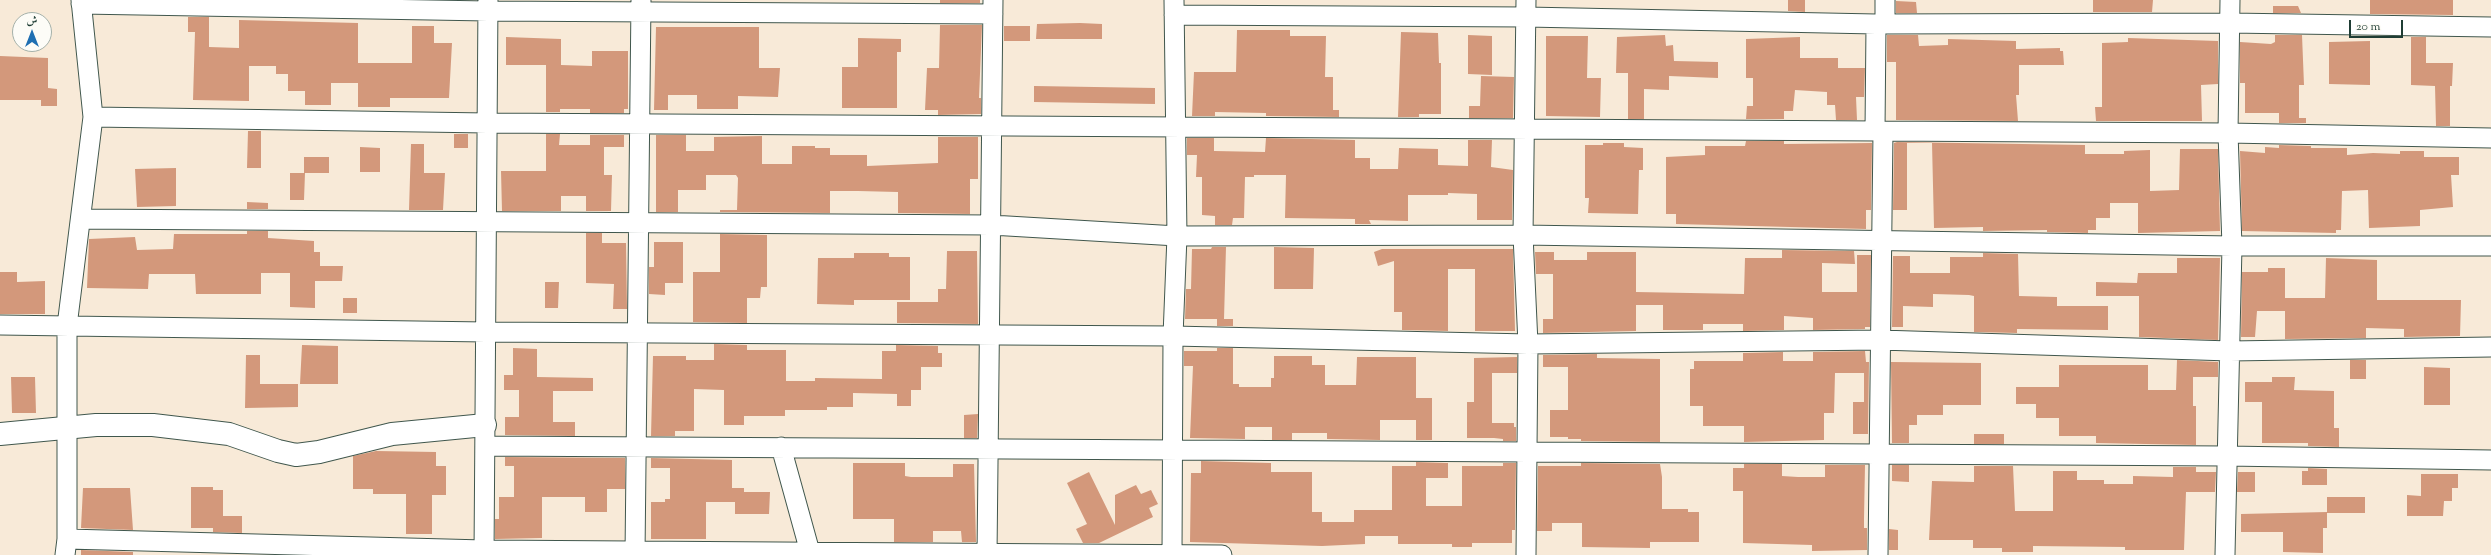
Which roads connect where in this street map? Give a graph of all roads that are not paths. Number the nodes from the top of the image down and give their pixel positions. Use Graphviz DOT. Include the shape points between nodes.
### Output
graph roads {
  1 [pos="1885,0"];
  2 [pos="2230,0"];
  3 [pos="81,2"];
  4 [pos="488,6"];
  5 [pos="641,6"];
  6 [pos="993,7"];
  7 [pos="1174,8"];
  8 [pos="1526,9"];
  9 [pos="2230,23"];
  10 [pos="1880,24"];
  11 [pos="2491,27"];
  12 [pos="93,117"];
  13 [pos="487,123"];
  14 [pos="640,124"];
  15 [pos="992,126"];
  16 [pos="1174,127"];
  17 [pos="1525,129"];
  18 [pos="1879,131"];
  19 [pos="2228,133"];
  20 [pos="2491,138"];
  21 [pos="82,218"];
  22 [pos="486,222"];
  23 [pos="639,223"];
  24 [pos="991,225"];
  25 [pos="1523,235"];
  26 [pos="1177,236"];
  27 [pos="1881,241"];
  28 [pos="2232,246"];
  29 [pos="2491,246"];
  30 [pos="0,325"];
  31 [pos="67,326"];
  32 [pos="486,332"];
  33 [pos="638,333"];
  34 [pos="989,335"];
  35 [pos="1173,336"];
  36 [pos="1880,340"];
  37 [pos="1528,344"];
  38 [pos="2491,347"];
  39 [pos="2230,351"];
  40 [pos="67,427"];
  41 [pos="0,434"];
  42 [pos="485,435"];
  43 [pos="637,446"];
  44 [pos="781,447"];
  45 [pos="988,448"];
  46 [pos="1173,449"];
  47 [pos="1528,451"];
  48 [pos="1879,454"];
  49 [pos="2226,456"];
  50 [pos="2491,460"];
  51 [pos="66,547"];
  52 [pos="810,552"];
  53 [pos="484,553"];
  54 [pos="635,553"];
  55 [pos="987,554"];
  56 [pos="1172,554"];
  57 [pos="1222,555"];
  58 [pos="1526,555"];
  59 [pos="1878,555"];
  60 [pos="2225,555"];
  1 -- 10 [label="street"];
  2 -- 9 [label="street"];
  3 -- 4 [label="street"];
  3 -- 12 [label="street"];
  4 -- 5 [label="street"];
  4 -- 13 [label="street"];
  5 -- 6 [label="street"];
  5 -- 14 [label="street"];
  6 -- 15 [label="street"];
  7 -- 8 [label="street"];
  7 -- 16 [label="street"];
  8 -- 10 [label="street"];
  8 -- 17 [label="street"];
  9 -- 10 [label="street"];
  9 -- 11 [label="street"];
  9 -- 19 [label="street"];
  10 -- 18 [label="street"];
  12 -- 13 [label="street"];
  12 -- 21 [label="street"];
  13 -- 14 [label="street"];
  13 -- 22 [label="street"];
  14 -- 15 [label="street"];
  14 -- 23 [label="street"];
  15 -- 16 [label="street"];
  15 -- 24 [label="street"];
  16 -- 17 [label="street"];
  16 -- 26 [label="street"];
  17 -- 18 [label="street"];
  17 -- 25 [label="street"];
  18 -- 19 [label="street"];
  18 -- 27 [label="street"];
  19 -- 20 [label="street"];
  19 -- 28 [label="street"];
  21 -- 22 [label="street"];
  21 -- 31 [label="street"];
  22 -- 23 [label="street"];
  22 -- 32 [label="street"];
  23 -- 24 [label="street"];
  23 -- 33 [label="street"];
  24 -- 26 [label="street"];
  24 -- 34 [label="street"];
  25 -- 26 [label="street"];
  25 -- 27 [label="street"];
  25 -- 37 [label="street"];
  26 -- 35 [label="street"];
  27 -- 28 [label="street"];
  27 -- 36 [label="street"];
  28 -- 29 [label="street"];
  28 -- 39 [label="street"];
  30 -- 31 [label="street"];
  31 -- 32 [label="street"];
  31 -- 40 [label="street"];
  32 -- 33 [label="street"];
  32 -- 42 [label="street"];
  33 -- 34 [label="street"];
  33 -- 43 [label="street"];
  34 -- 35 [label="street"];
  34 -- 45 [label="street"];
  35 -- 37 [label="street"];
  35 -- 46 [label="street"];
  36 -- 37 [label="street"];
  36 -- 39 [label="street"];
  36 -- 48 [label="street"];
  37 -- 47 [label="street"];
  38 -- 39 [label="street"];
  39 -- 49 [label="street"];
  40 -- 41 [label="street"];
  40 -- 42 [label="street" via="124,424 191,428 229,434 278,451 296,454 319,452 392,434"];
  40 -- 51 [label="street"];
  42 -- 43 [label="street"];
  42 -- 53 [label="street"];
  43 -- 44 [label="street"];
  43 -- 54 [label="street"];
  44 -- 45 [label="street"];
  44 -- 52 [label="street"];
  45 -- 46 [label="street"];
  45 -- 55 [label="street"];
  46 -- 47 [label="street"];
  46 -- 56 [label="street"];
  47 -- 48 [label="street"];
  47 -- 58 [label="street"];
  48 -- 49 [label="street"];
  48 -- 59 [label="street"];
  49 -- 50 [label="street"];
  49 -- 60 [label="street"];
  51 -- 53 [label="street"];
  52 -- 54 [label="street"];
  52 -- 55 [label="street"];
  53 -- 54 [label="street"];
  55 -- 56 [label="street"];
  56 -- 57 [label="street"];
}
